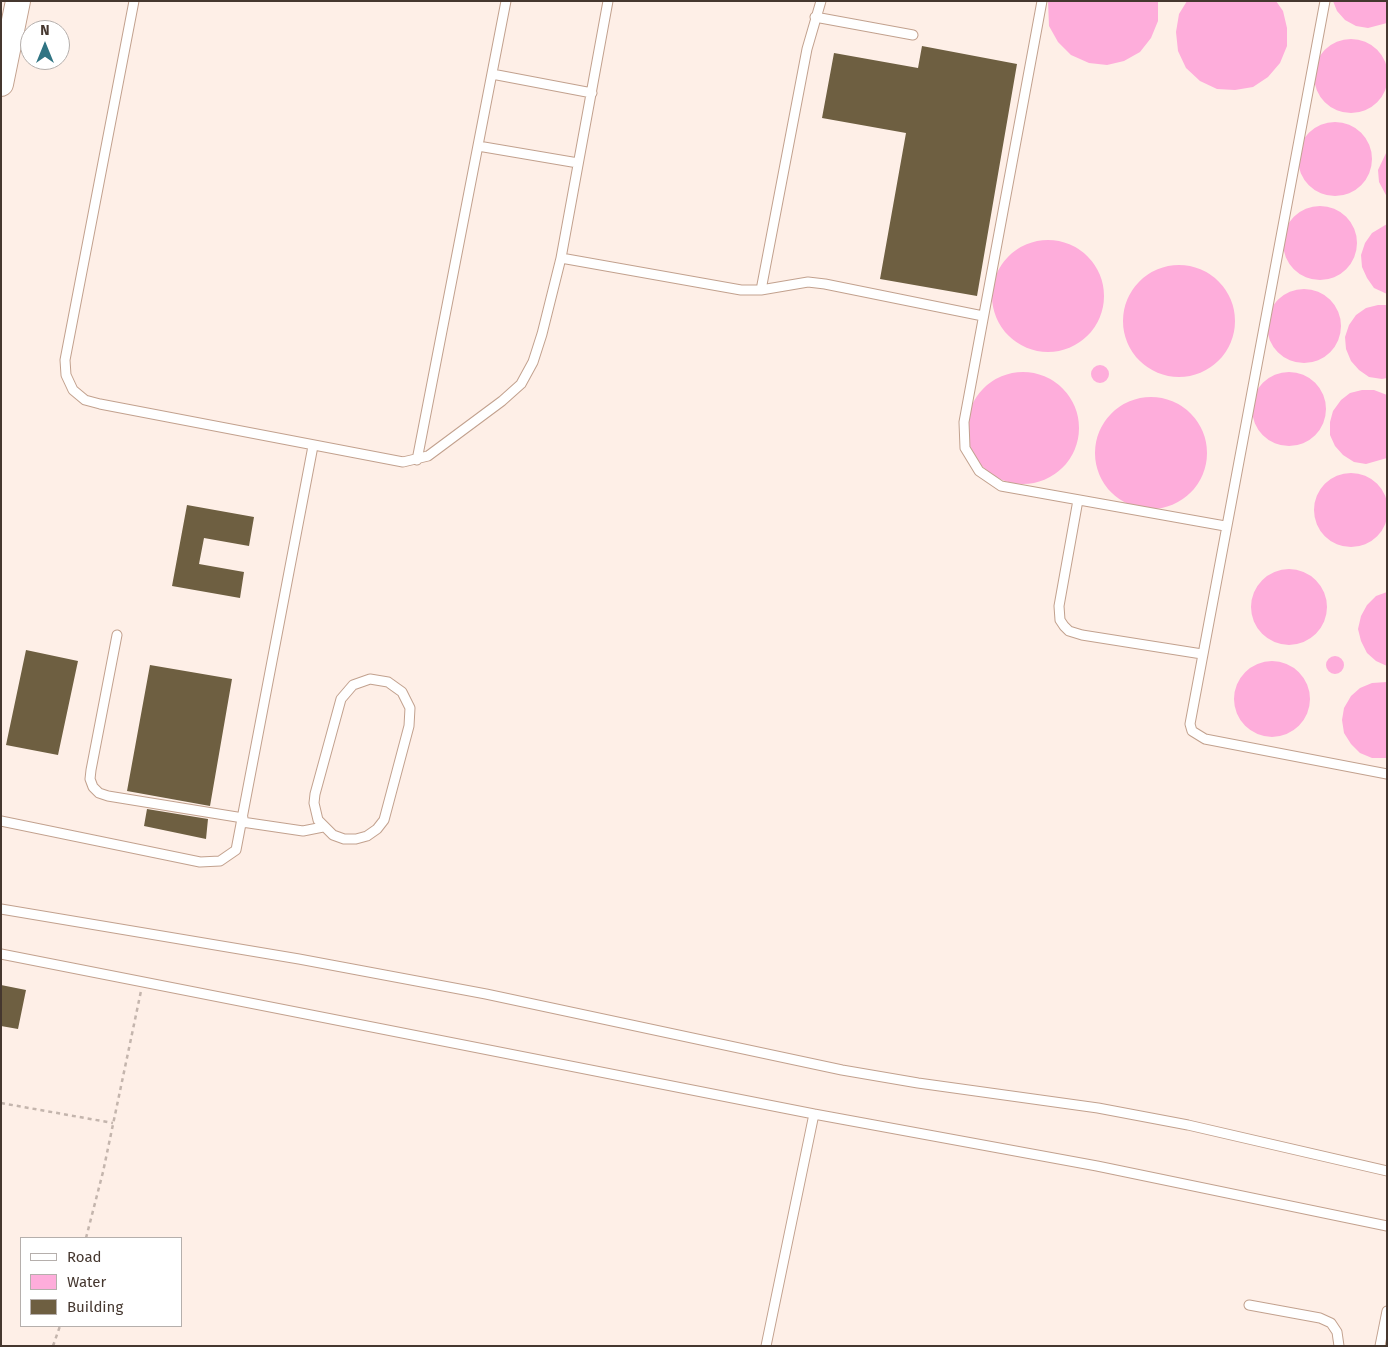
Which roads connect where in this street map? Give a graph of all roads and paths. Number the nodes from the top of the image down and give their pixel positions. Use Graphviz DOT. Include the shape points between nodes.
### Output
graph roads {
  1 [pos="18,1"];
  2 [pos="134,1"];
  3 [pos="506,1"];
  4 [pos="608,1"];
  5 [pos="821,1"];
  6 [pos="1042,1"];
  7 [pos="1325,1"];
  8 [pos="815,17"];
  9 [pos="913,35"];
  10 [pos="492,74"];
  11 [pos="1,84"];
  12 [pos="592,93"];
  13 [pos="478,146"];
  14 [pos="578,164"];
  15 [pos="561,258"];
  16 [pos="761,290"];
  17 [pos="983,316"];
  18 [pos="313,446"];
  19 [pos="416,460"];
  20 [pos="1078,500"];
  21 [pos="1225,526"];
  22 [pos="117,635"];
  23 [pos="1202,654"];
  24 [pos="1387,774"];
  25 [pos="242,820"];
  26 [pos="1,821"];
  27 [pos="323,827"];
  28 [pos="1,909"];
  29 [pos="1,954"];
  30 [pos="142,982"];
  31 [pos="1,1103"];
  32 [pos="814,1114"];
  33 [pos="113,1123"];
  34 [pos="1387,1171"];
  35 [pos="1387,1226"];
  36 [pos="86,1237"];
  37 [pos="1249,1305"];
  38 [pos="1387,1312"];
  39 [pos="60,1327"];
  40 [pos="53,1346"];
  41 [pos="766,1346"];
  42 [pos="1339,1346"];
  43 [pos="1380,1346"];
  1 -- 11 [label="street"];
  2 -- 18 [label="lane" via="65,360 66,375 73,390 85,400"];
  3 -- 10 [label="lane"];
  4 -- 12 [label="lane"];
  5 -- 8 [label="lane"];
  6 -- 17 [label="lane"];
  7 -- 21 [label="lane"];
  8 -- 9 [label="lane"];
  8 -- 16 [label="lane"];
  10 -- 12 [label="lane"];
  10 -- 13 [label="lane"];
  12 -- 14 [label="lane"];
  13 -- 14 [label="lane"];
  13 -- 19 [label="lane"];
  14 -- 15 [label="lane"];
  15 -- 16 [label="lane" via="720,287"];
  15 -- 19 [label="lane" via="533,362 520,384 437,450"];
  16 -- 17 [label="lane" via="791,283 825,284"];
  17 -- 20 [label="lane" via="964,422 965,448 971,461 989,480 1001,486"];
  18 -- 19 [label="lane" via="389,461"];
  18 -- 25 [label="lane"];
  20 -- 21 [label="lane"];
  20 -- 23 [label="lane" via="1059,606 1064,626 1075,634"];
  21 -- 23 [label="lane"];
  22 -- 25 [label="lane" via="91,770 93,787 108,796"];
  23 -- 24 [label="lane" via="1190,724 1198,736"];
  25 -- 26 [label="lane" via="236,850 220,861 210,863"];
  25 -- 27 [label="lane" via="303,830"];
  27 -- 27 [label="lane" via="332,835 356,839 372,832 384,820 410,717 407,700 396,686 388,682 361,681 341,698 315,794 315,811"];
  28 -- 34 [label="lane" via="486,994 842,1070 1152,1118"];
  29 -- 30 [label="lane"];
  30 -- 32 [label="lane"];
  30 -- 33 [label="path"];
  31 -- 33 [label="path"];
  32 -- 35 [label="lane" via="1097,1166"];
  32 -- 41 [label="lane"];
  33 -- 36 [label="path"];
  37 -- 42 [label="lane" via="1320,1318 1331,1323 1337,1332"];
  38 -- 43 [label="lane"];
  39 -- 40 [label="path"];
}
